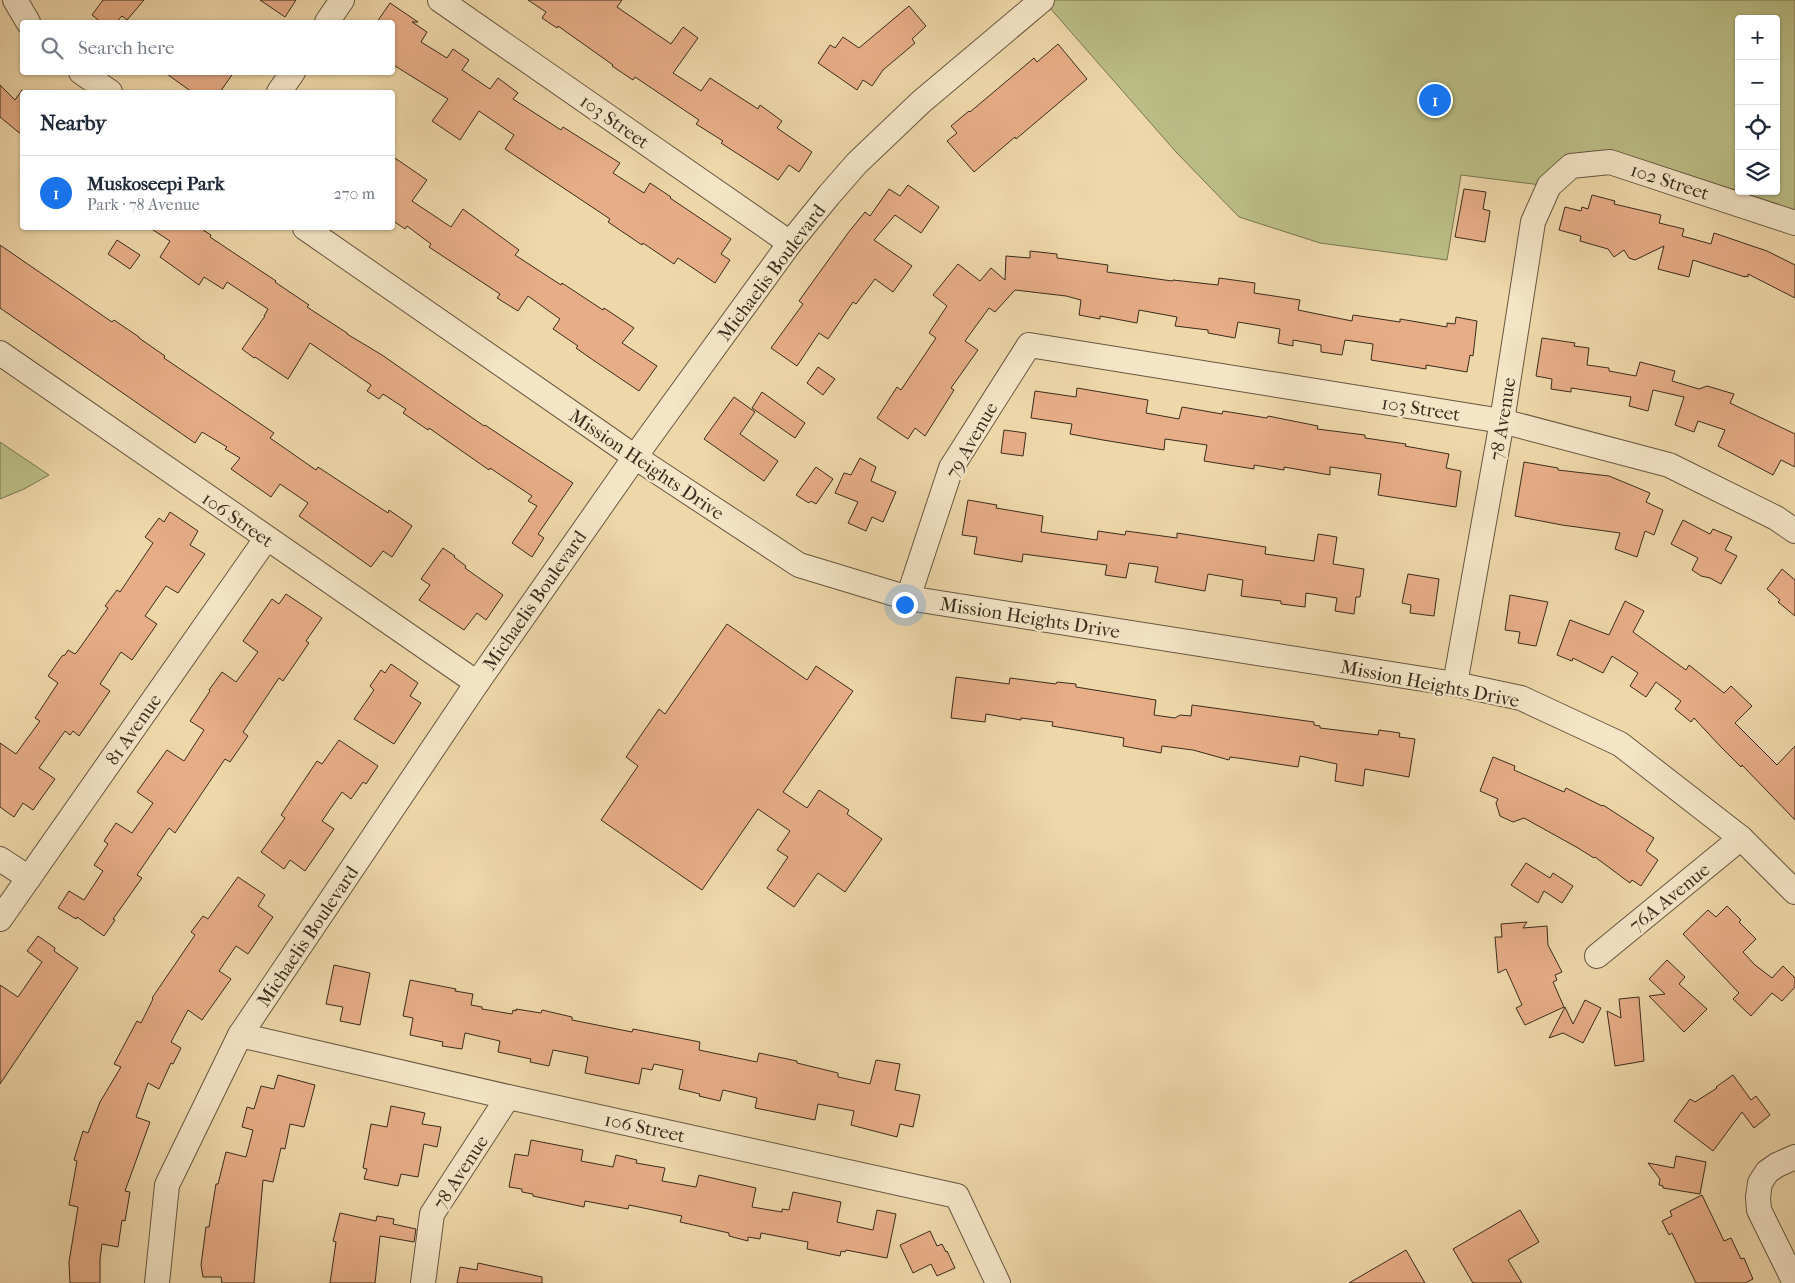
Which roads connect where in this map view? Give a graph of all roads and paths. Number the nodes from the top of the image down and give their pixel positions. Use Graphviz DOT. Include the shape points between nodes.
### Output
graph roads {
  1 [pos="14,0"];
  2 [pos="342,0"];
  3 [pos="440,0"];
  4 [pos="1042,0"];
  5 [pos="27,20"];
  6 [pos="328,20"];
  7 [pos="85,75"];
  8 [pos="291,75"];
  9 [pos="107,90"];
  10 [pos="280,90"];
  11 [pos="1571,166"];
  12 [pos="1795,223"];
  13 [pos="308,230"];
  14 [pos="790,243"];
  15 [pos="1029,345"];
  16 [pos="0,354"];
  17 [pos="1502,421"];
  18 [pos="635,457"];
  19 [pos="1795,532"];
  20 [pos="266,539"];
  21 [pos="908,598"];
  22 [pos="476,683"];
  23 [pos="1455,684"];
  24 [pos="1741,838"];
  25 [pos="0,859"];
  26 [pos="29,878"];
  27 [pos="1795,892"];
  28 [pos="0,919"];
  29 [pos="1597,956"];
  30 [pos="240,1035"];
  31 [pos="508,1097"];
  32 [pos="1795,1157"];
  33 [pos="158,1283"];
  34 [pos="423,1283"];
  35 [pos="998,1283"];
  36 [pos="1795,1283"];
  1 -- 5 [label="street"];
  2 -- 6 [label="street"];
  3 -- 14 [label="street, 103 Street"];
  4 -- 14 [label="street, Michaelis Boulevard" via="884,136"];
  7 -- 9 [label="street"];
  8 -- 10 [label="street"];
  11 -- 12 [label="street, 102 Street" via="1610,162"];
  11 -- 17 [label="street, 78 Avenue" via="1548,186 1532,222"];
  13 -- 18 [label="street, Mission Heights Drive"];
  14 -- 18 [label="street, Michaelis Boulevard"];
  15 -- 17 [label="street, 103 Street"];
  15 -- 21 [label="street, 79 Avenue" via="951,468"];
  16 -- 20 [label="street, 106 Street"];
  17 -- 19 [label="street, 103 Street" via="1669,465 1776,518"];
  17 -- 23 [label="street, 78 Avenue"];
  18 -- 21 [label="street, Mission Heights Drive" via="799,565"];
  18 -- 22 [label="street, Michaelis Boulevard"];
  20 -- 22 [label="street, 106 Street"];
  20 -- 26 [label="street, 81 Avenue"];
  21 -- 23 [label="street, Mission Heights Drive"];
  22 -- 30 [label="street, Michaelis Boulevard"];
  23 -- 24 [label="street, Mission Heights Drive" via="1521,698 1620,744"];
  24 -- 27 [label="street, Mission Heights Drive"];
  24 -- 29 [label="street, 76A Avenue"];
  25 -- 26 [label="street"];
  26 -- 28 [label="street, 81 Avenue"];
  30 -- 31 [label="street, 106 Street"];
  30 -- 33 [label="street, Michaelis Boulevard" via="167,1185"];
  31 -- 34 [label="street, 78 Avenue" via="432,1214"];
  31 -- 35 [label="street, 106 Street" via="957,1196"];
  32 -- 36 [label="street" via="1767,1172 1760,1183 1758,1196 1760,1210"];
}
